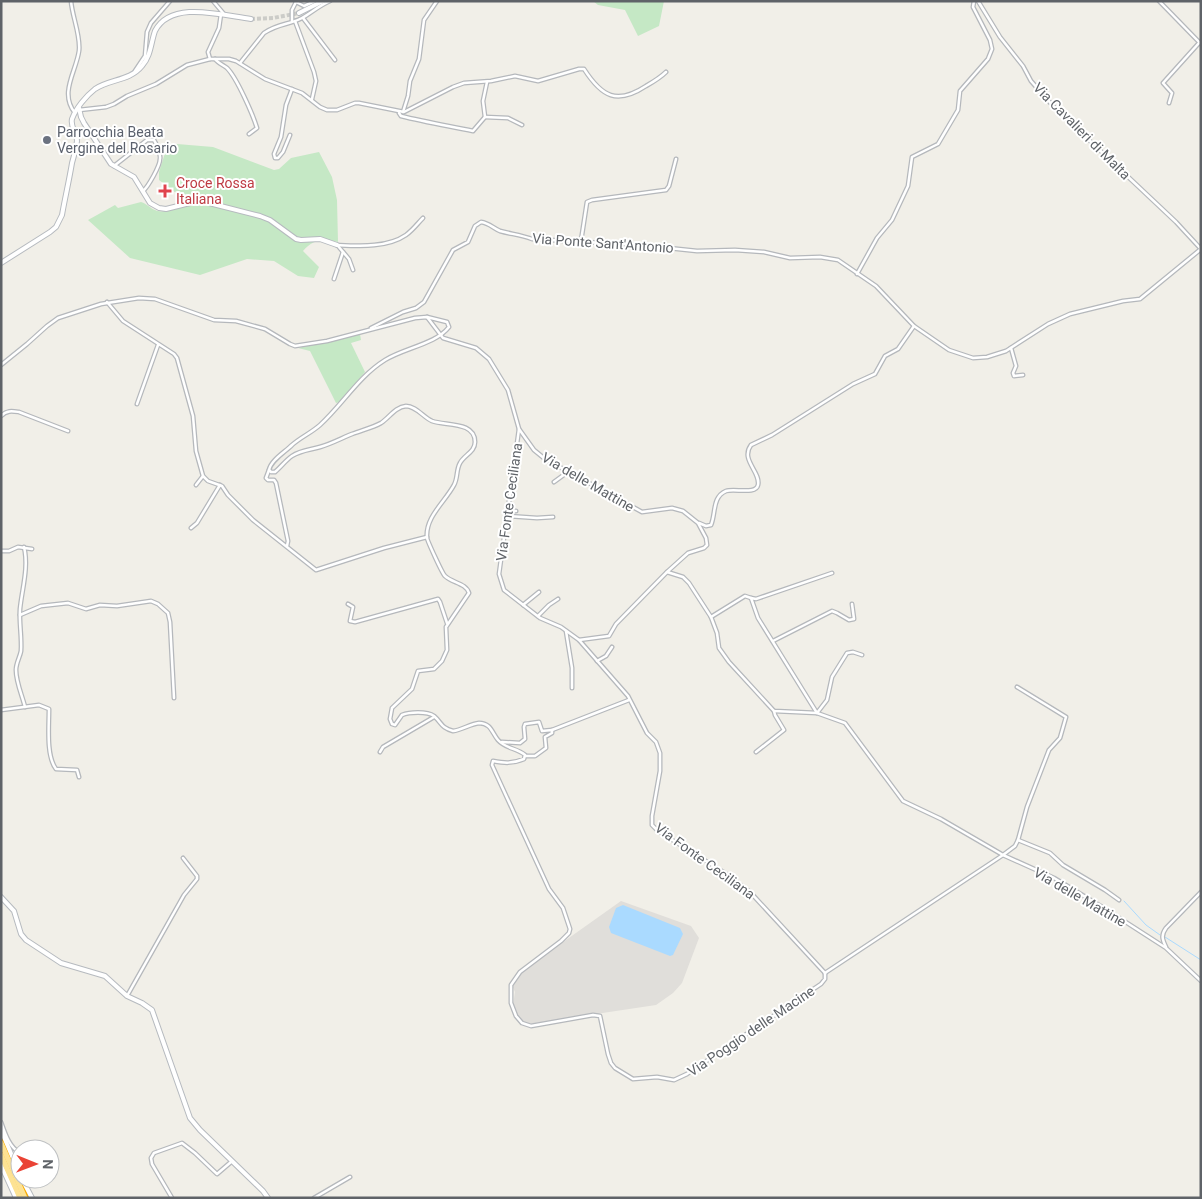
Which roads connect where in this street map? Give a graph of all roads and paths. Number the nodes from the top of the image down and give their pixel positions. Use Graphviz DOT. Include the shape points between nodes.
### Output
graph roads {
  1 [pos="71,1"];
  2 [pos="170,1"];
  3 [pos="213,1"];
  4 [pos="315,1"];
  5 [pos="323,1"];
  6 [pos="330,1"];
  7 [pos="437,1"];
  8 [pos="976,1"];
  9 [pos="1158,1"];
  10 [pos="296,2"];
  11 [pos="299,13"];
  12 [pos="223,14"];
  13 [pos="302,18"];
  14 [pos="251,19"];
  15 [pos="294,21"];
  16 [pos="1201,36"];
  17 [pos="1199,42"];
  18 [pos="210,59"];
  19 [pos="214,59"];
  20 [pos="335,60"];
  21 [pos="240,63"];
  22 [pos="666,72"];
  23 [pos="133,74"];
  24 [pos="487,81"];
  25 [pos="292,89"];
  26 [pos="312,99"];
  27 [pos="1169,103"];
  28 [pos="398,112"];
  29 [pos="402,112"];
  30 [pos="75,113"];
  31 [pos="79,113"];
  32 [pos="485,117"];
  33 [pos="72,121"];
  34 [pos="522,125"];
  35 [pos="249,134"];
  36 [pos="290,135"];
  37 [pos="676,158"];
  38 [pos="114,166"];
  39 [pos="143,191"];
  40 [pos="423,218"];
  41 [pos="581,241"];
  42 [pos="337,245"];
  43 [pos="1201,249"];
  44 [pos="343,252"];
  45 [pos="1,263"];
  46 [pos="353,270"];
  47 [pos="858,274"];
  48 [pos="334,279"];
  49 [pos="107,302"];
  50 [pos="427,317"];
  51 [pos="914,326"];
  52 [pos="368,330"];
  53 [pos="441,333"];
  54 [pos="158,345"];
  55 [pos="1011,348"];
  56 [pos="1,364"];
  57 [pos="1023,375"];
  58 [pos="138,404"];
  59 [pos="1,416"];
  60 [pos="519,429"];
  61 [pos="68,431"];
  62 [pos="269,470"];
  63 [pos="566,470"];
  64 [pos="203,476"];
  65 [pos="554,482"];
  66 [pos="196,485"];
  67 [pos="220,485"];
  68 [pos="516,510"];
  69 [pos="508,511"];
  70 [pos="507,516"];
  71 [pos="553,517"];
  72 [pos="698,523"];
  73 [pos="190,528"];
  74 [pos="427,537"];
  75 [pos="24,547"];
  76 [pos="287,547"];
  77 [pos="32,549"];
  78 [pos="1,551"];
  79 [pos="667,572"];
  80 [pos="832,573"];
  81 [pos="538,592"];
  82 [pos="751,598"];
  83 [pos="558,599"];
  84 [pos="348,604"];
  85 [pos="852,604"];
  86 [pos="523,605"];
  87 [pos="20,615"];
  88 [pos="538,616"];
  89 [pos="711,617"];
  90 [pos="448,623"];
  91 [pos="566,631"];
  92 [pos="579,640"];
  93 [pos="773,641"];
  94 [pos="612,647"];
  95 [pos="862,655"];
  96 [pos="597,661"];
  97 [pos="1017,687"];
  98 [pos="572,688"];
  99 [pos="174,698"];
  100 [pos="629,700"];
  101 [pos="25,707"];
  102 [pos="1,710"];
  103 [pos="774,711"];
  104 [pos="817,713"];
  105 [pos="434,717"];
  106 [pos="552,730"];
  107 [pos="500,742"];
  108 [pos="380,752"];
  109 [pos="756,752"];
  110 [pos="526,756"];
  111 [pos="78,777"];
  112 [pos="1018,840"];
  113 [pos="1004,855"];
  114 [pos="184,858"];
  115 [pos="1201,892"];
  116 [pos="1,897"];
  117 [pos="1119,900"];
  118 [pos="1162,939"];
  119 [pos="1155,941"];
  120 [pos="1166,948"];
  121 [pos="825,973"];
  122 [pos="1201,982"];
  123 [pos="127,996"];
  124 [pos="1,1122"];
  125 [pos="1,1130"];
  126 [pos="1,1143"];
  127 [pos="10,1143"];
  128 [pos="10,1152"];
  129 [pos="1,1155"];
  130 [pos="231,1162"];
  131 [pos="1,1165"];
  132 [pos="350,1177"];
  133 [pos="16,1198"];
  134 [pos="20,1198"];
  135 [pos="26,1198"];
  136 [pos="172,1198"];
  137 [pos="268,1198"];
  138 [pos="314,1198"];
  1 -- 30 [label="street" via="80,45 68,93"];
  2 -- 23 [label="street" via="151,23 145,56"];
  3 -- 12 [label="street"];
  4 -- 10 [label="street" via="304,6"];
  5 -- 11 [label="street"];
  6 -- 13 [label="street"];
  7 -- 29 [label="street" via="424,20 419,59"];
  8 -- 43 [label="street, Via Cavalieri di Malta" via="1037,89"];
  8 -- 47 [label="street" via="973,7 992,50 960,91 958,110 938,144 912,156 908,186 892,220 877,238"];
  9 -- 17 [label="street"];
  10 -- 15 [label="street" via="292,10"];
  12 -- 14 [label="street"];
  12 -- 18 [label="street" via="208,52"];
  12 -- 23 [label="street" via="194,7 170,14 159,24 146,60"];
  13 -- 15 [label="street"];
  13 -- 20 [label="street"];
  15 -- 21 [label="street" via="274,26 264,33"];
  15 -- 26 [label="street" via="314,72 316,81"];
  16 -- 17 [label="street"];
  17 -- 27 [label="street" via="1163,83 1172,93"];
  18 -- 19 [label="street"];
  18 -- 31 [label="street" via="187,65 114,104"];
  19 -- 21 [label="street"];
  19 -- 35 [label="street" via="233,76 254,120 257,128"];
  21 -- 25 [label="street"];
  22 -- 24 [label="street" via="636,93 620,97 606,93 582,69 538,81 515,76"];
  23 -- 31 [label="street" via="96,89"];
  24 -- 29 [label="street" via="460,84"];
  24 -- 32 [label="street" via="483,100"];
  25 -- 26 [label="street"];
  25 -- 36 [label="street" via="275,158 283,152"];
  26 -- 28 [label="street" via="320,107 330,110 356,103"];
  28 -- 29 [label="street"];
  28 -- 32 [label="street" via="404,117 473,131"];
  30 -- 31 [label="street"];
  30 -- 31 [label="street"];
  30 -- 33 [label="street"];
  31 -- 33 [label="street"];
  31 -- 38 [label="street"];
  32 -- 34 [label="street" via="508,118"];
  33 -- 45 [label="street" via="77,141 59,222 50,232"];
  37 -- 41 [label="street" via="666,190 587,202"];
  38 -- 39 [label="street" via="134,177"];
  38 -- 39 [label="street" via="147,140 154,140 160,159"];
  39 -- 42 [label="street" via="150,203 159,208 198,201 260,216 296,239 320,239"];
  40 -- 42 [label="street" via="407,235 395,241 364,246"];
  41 -- 47 [label="street, Via Ponte Sant'Antonio" via="697,251 755,252 790,258 820,257 838,260"];
  41 -- 52 [label="street, Via Ponte Sant'Antonio" via="532,239 481,222 475,226 468,242 453,250 424,302"];
  42 -- 44 [label="street"];
  43 -- 55 [label="street, Via Ponte Sant'Antonio" via="1140,298 1070,314"];
  44 -- 46 [label="street"];
  44 -- 48 [label="street"];
  47 -- 51 [label="street, Via Ponte Sant'Antonio" via="876,286"];
  49 -- 52 [label="street" via="156,299 214,320 236,321 265,329 295,346"];
  49 -- 54 [label="street" via="123,321"];
  49 -- 56 [label="street" via="54,320"];
  50 -- 52 [label="street"];
  50 -- 53 [label="street, Via delle Mattine"];
  50 -- 53 [label="street" via="447,322 448,328"];
  51 -- 55 [label="street, Via Ponte Sant'Antonio" via="949,350 968,357 988,357"];
  51 -- 72 [label="street" via="898,349 885,356 875,374 852,384 751,445 748,458 759,482 758,487 725,492 716,503 711,525"];
  53 -- 60 [label="street, Via delle Mattine" via="443,338 476,348 489,359 508,390"];
  53 -- 62 [label="street" via="425,344 392,356 367,373 319,425 296,441 272,463"];
  54 -- 58 [label="street"];
  54 -- 64 [label="street" via="174,354 181,367"];
  55 -- 57 [label="street" via="1016,366 1014,376"];
  59 -- 61 [label="street" via="11,410"];
  60 -- 63 [label="street, Via delle Mattine" via="545,460"];
  60 -- 69 [label="street, Via Fonte Ceciliana"];
  62 -- 74 [label="street" via="275,472 290,457 378,424 404,407 436,422 468,429 475,438 474,448 461,462 454,485 429,522"];
  62 -- 76 [label="street" via="266,479 276,483"];
  63 -- 65 [label="street" via="566,474"];
  63 -- 72 [label="street, Via delle Mattine" via="642,512 672,508 683,511"];
  64 -- 66 [label="street"];
  64 -- 67 [label="street"];
  67 -- 73 [label="street" via="197,523"];
  67 -- 76 [label="street" via="253,520"];
  68 -- 69 [label="street"];
  69 -- 70 [label="street, Via Fonte Ceciliana"];
  70 -- 71 [label="street"];
  70 -- 86 [label="street, Via Fonte Ceciliana" via="499,574 504,590"];
  72 -- 79 [label="street" via="706,545 688,553"];
  74 -- 76 [label="street" via="316,570"];
  74 -- 90 [label="street" via="443,574 468,591"];
  75 -- 77 [label="street"];
  75 -- 78 [label="street"];
  75 -- 87 [label="street"];
  79 -- 89 [label="street" via="683,577 689,583"];
  79 -- 92 [label="street" via="616,624 609,636"];
  80 -- 82 [label="street"];
  81 -- 86 [label="street"];
  82 -- 89 [label="street" via="745,596"];
  82 -- 93 [label="street" via="758,618"];
  83 -- 88 [label="street"];
  84 -- 90 [label="street" via="353,607 350,620 355,622 438,599"];
  85 -- 93 [label="street" via="854,620 832,611"];
  86 -- 88 [label="street, Via Fonte Ceciliana"];
  87 -- 99 [label="street" via="41,606 68,603 82,609 151,601 158,604 168,613 170,622"];
  87 -- 101 [label="street" via="22,634 16,668"];
  88 -- 91 [label="street, Via Fonte Ceciliana"];
  89 -- 103 [label="street" via="719,648"];
  90 -- 105 [label="street" via="447,650 442,661 434,669 418,671 412,689 392,708 390,719 395,725 405,714"];
  91 -- 92 [label="street, Via Fonte Ceciliana"];
  91 -- 98 [label="street"];
  92 -- 96 [label="street, Via Fonte Ceciliana"];
  93 -- 104 [label="street"];
  94 -- 96 [label="street"];
  95 -- 104 [label="street" via="847,653 832,677 827,700"];
  96 -- 100 [label="street, Via Fonte Ceciliana"];
  97 -- 112 [label="street" via="1066,717 1060,738 1049,750"];
  100 -- 106 [label="street"];
  100 -- 121 [label="street, Via Fonte Ceciliana" via="660,753 652,825 750,892"];
  101 -- 102 [label="street"];
  101 -- 111 [label="street" via="39,705 49,709 53,766 77,770"];
  103 -- 104 [label="street, Via delle Mattine"];
  103 -- 109 [label="street" via="784,730"];
  104 -- 113 [label="street, Via delle Mattine" via="845,723 903,801 942,819"];
  105 -- 107 [label="street" via="453,731 473,724 486,724"];
  105 -- 108 [label="street"];
  106 -- 107 [label="street" via="542,731 539,722 529,723 524,726 525,739 520,743"];
  106 -- 110 [label="street, Via Poggio delle Macine" via="545,737 546,748 535,756"];
  107 -- 110 [label="street"];
  110 -- 121 [label="street, Via Poggio delle Macine" via="512,763 493,761 492,765 548,889 563,908 570,929 561,941 513,980 511,1003 519,1021 531,1026 600,1016 608,1054 616,1068 633,1078 674,1080 821,984"];
  112 -- 113 [label="street"];
  112 -- 117 [label="street, Via delle Mattine" via="1050,853 1063,865"];
  113 -- 119 [label="street, Via delle Mattine" via="1054,878"];
  113 -- 121 [label="street"];
  114 -- 123 [label="street" via="197,879 184,895"];
  115 -- 118 [label="street" via="1166,928"];
  116 -- 123 [label="street" via="14,911 26,940 61,963 101,974"];
  118 -- 119 [label="street"];
  118 -- 120 [label="street"];
  119 -- 120 [label="street, Via delle Mattine"];
  120 -- 122 [label="street"];
  123 -- 130 [label="street" via="152,1010 190,1118"];
  124 -- 127 [label="street"];
  125 -- 128 [label="street"];
  126 -- 135 [label="highway"];
  129 -- 134 [label="highway"];
  130 -- 136 [label="street" via="217,1174 182,1143 154,1152 152,1164"];
  130 -- 137 [label="street"];
  131 -- 133 [label="street"];
  132 -- 138 [label="street"];
}
